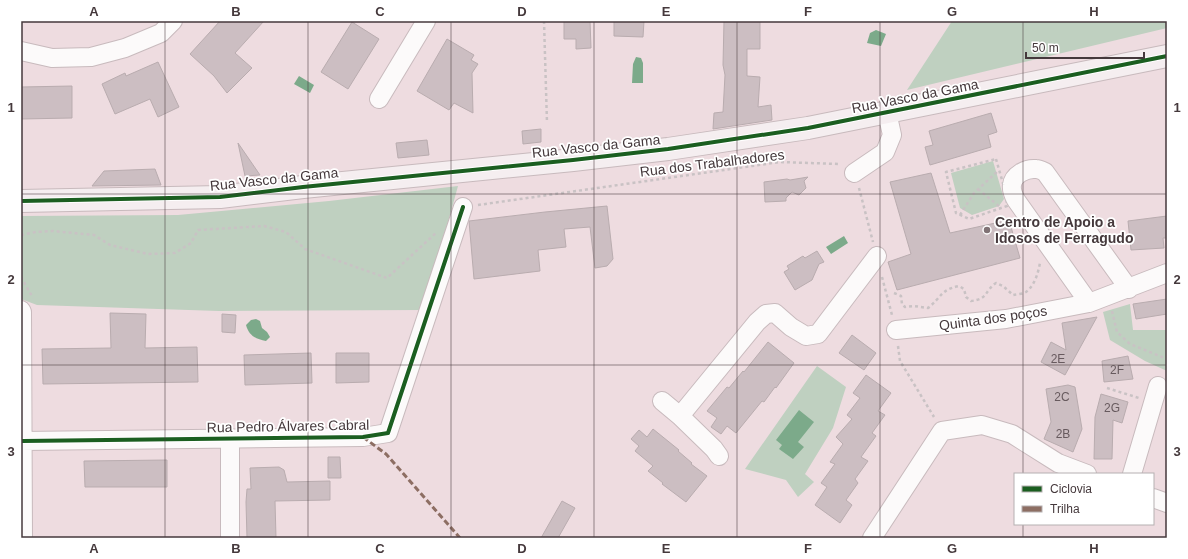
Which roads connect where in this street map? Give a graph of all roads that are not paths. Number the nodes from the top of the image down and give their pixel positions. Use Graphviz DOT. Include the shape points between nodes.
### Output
graph roads {
  1 [pos="174,21"];
  2 [pos="426,21"];
  3 [pos="21,51"];
  4 [pos="1167,56"];
  5 [pos="379,99"];
  6 [pos="887,112"];
  7 [pos="854,173"];
  8 [pos="21,201"];
  9 [pos="463,207"];
  10 [pos="876,256"];
  11 [pos="1167,274"];
  12 [pos="1129,289"];
  13 [pos="1089,303"];
  14 [pos="27,304"];
  15 [pos="896,330"];
  16 [pos="1156,394"];
  17 [pos="662,401"];
  18 [pos="680,416"];
  19 [pos="230,438"];
  20 [pos="22,441"];
  21 [pos="718,456"];
  22 [pos="1084,473"];
  23 [pos="1132,473"];
  24 [pos="1154,498"];
  25 [pos="1167,503"];
  26 [pos="23,538"];
  27 [pos="230,538"];
  28 [pos="872,538"];
  1 -- 3 [label="street" via="161,33 125,48 91,57 52,58"];
  2 -- 5 [label="street"];
  4 -- 6 [label="street, Rua Vasco da Gama"];
  6 -- 7 [label="street" via="892,135 885,152"];
  6 -- 8 [label="street, Rua Vasco da Gama" via="808,128 668,149 220,197"];
  9 -- 19 [label="street, Rua Pedro Álvares Cabral" via="388,433 363,437"];
  10 -- 18 [label="street" via="818,334 806,336 775,313 766,314"];
  11 -- 12 [label="street"];
  12 -- 13 [label="street"];
  12 -- 13 [label="street" via="1045,172 1036,169 1024,171 1017,176 1012,185 1012,192"];
  13 -- 15 [label="street, Quinta dos poços" via="1006,319"];
  14 -- 20 [label="street" via="22,312"];
  16 -- 23 [label="street"];
  17 -- 18 [label="street"];
  18 -- 21 [label="street"];
  19 -- 20 [label="street, Rua Pedro Álvares Cabral"];
  19 -- 27 [label="street"];
  20 -- 26 [label="street"];
  22 -- 28 [label="street" via="1058,463 1012,434 982,425 942,431"];
  24 -- 25 [label="street"];
}
